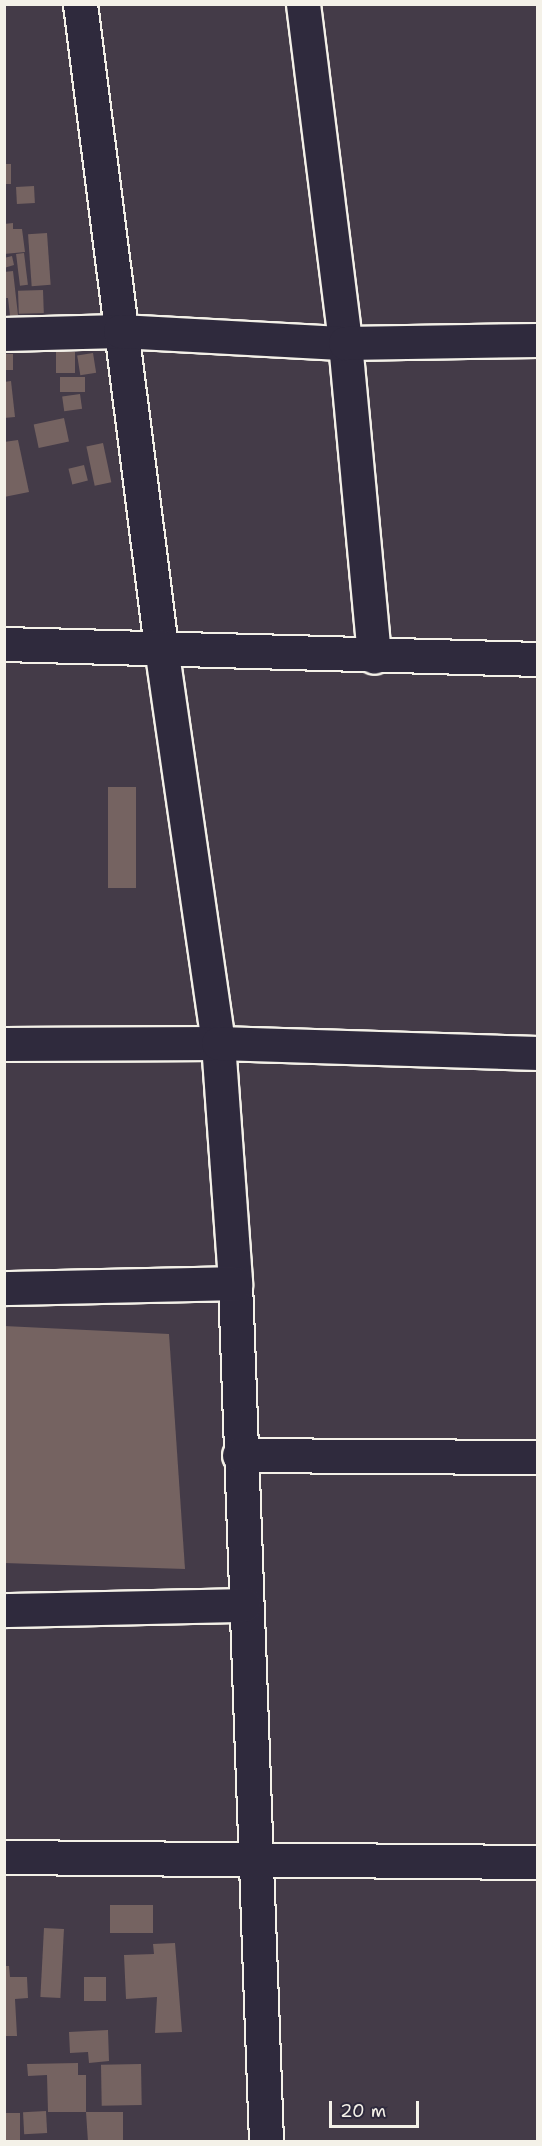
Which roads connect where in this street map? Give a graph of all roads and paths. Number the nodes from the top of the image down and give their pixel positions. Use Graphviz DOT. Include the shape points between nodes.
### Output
graph roads {
  1 [pos="80,4"];
  2 [pos="303,4"];
  3 [pos="120,331"];
  4 [pos="4,334"];
  5 [pos="537,340"];
  6 [pos="345,343"];
  7 [pos="4,644"];
  8 [pos="160,647"];
  9 [pos="374,657"];
  10 [pos="537,659"];
  11 [pos="218,1043"];
  12 [pos="4,1044"];
  13 [pos="537,1053"];
  14 [pos="235,1283"];
  15 [pos="4,1288"];
  16 [pos="239,1455"];
  17 [pos="537,1457"];
  18 [pos="244,1605"];
  19 [pos="4,1610"];
  20 [pos="4,1857"];
  21 [pos="257,1860"];
  22 [pos="537,1862"];
  23 [pos="266,2142"];
  1 -- 3 [label="street"];
  2 -- 6 [label="street"];
  3 -- 4 [label="street"];
  3 -- 6 [label="street"];
  3 -- 8 [label="street"];
  5 -- 6 [label="street"];
  6 -- 9 [label="street"];
  7 -- 8 [label="street"];
  8 -- 9 [label="street"];
  8 -- 11 [label="street"];
  9 -- 10 [label="street"];
  11 -- 12 [label="street"];
  11 -- 13 [label="street"];
  11 -- 14 [label="street"];
  14 -- 15 [label="street"];
  14 -- 16 [label="street"];
  16 -- 17 [label="street"];
  16 -- 18 [label="street"];
  18 -- 19 [label="street"];
  18 -- 21 [label="street"];
  20 -- 21 [label="street"];
  21 -- 22 [label="street"];
  21 -- 23 [label="street"];
}
